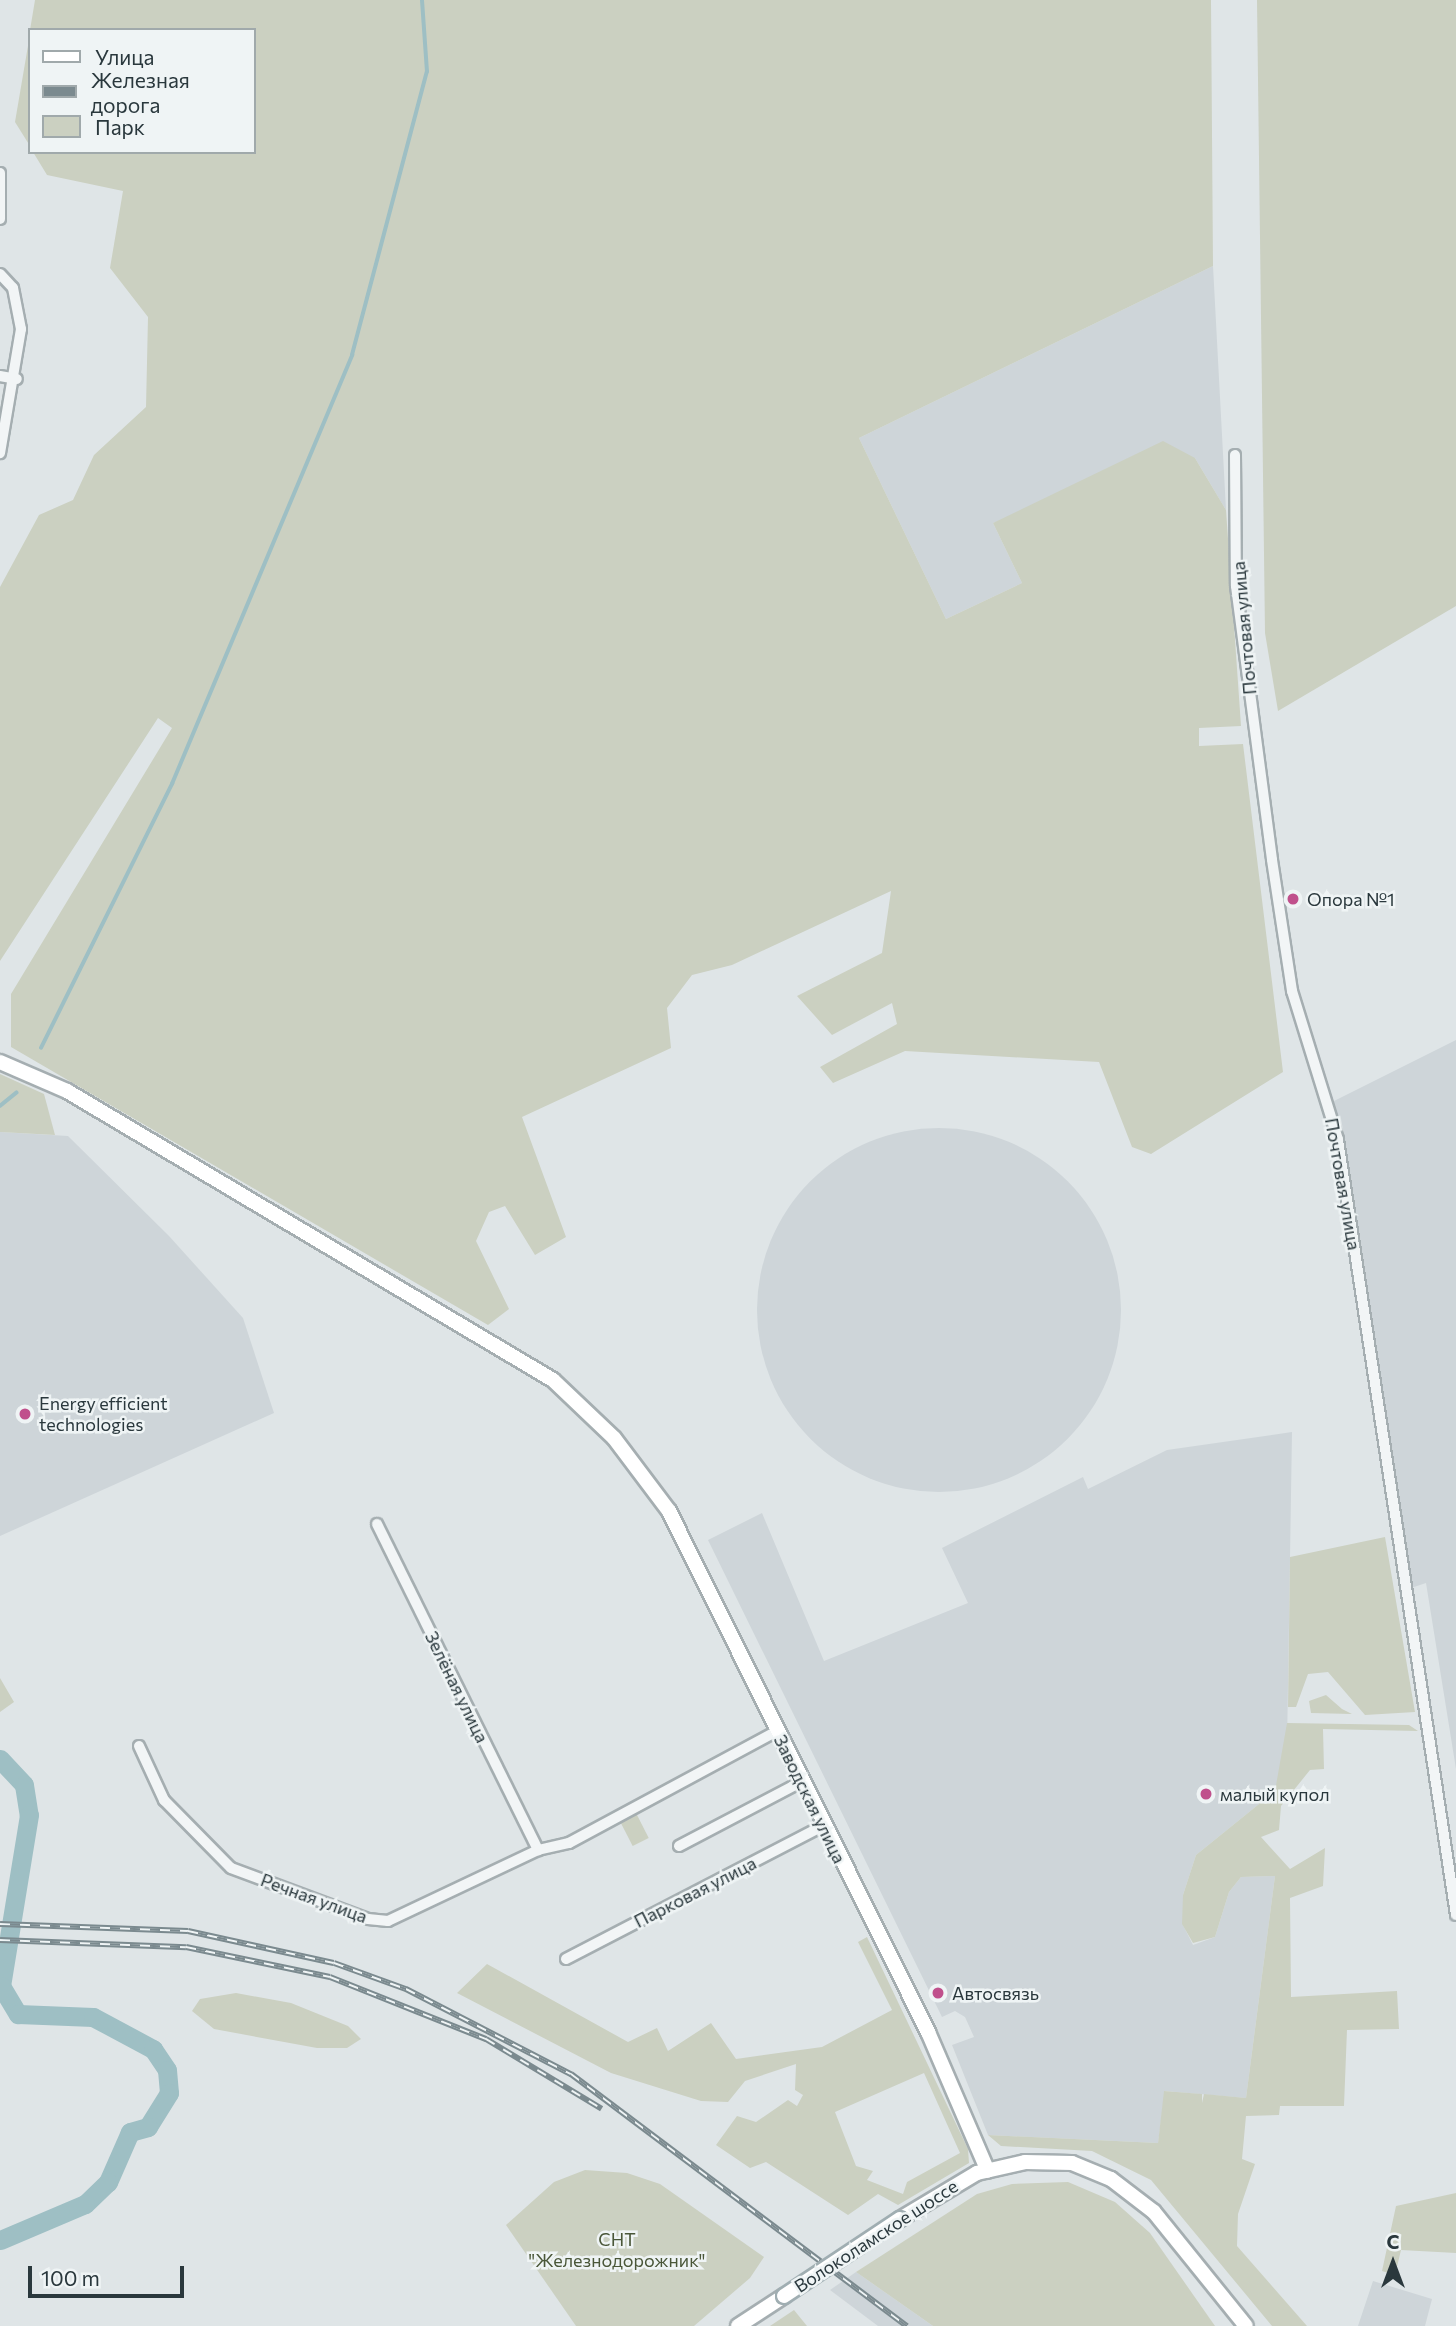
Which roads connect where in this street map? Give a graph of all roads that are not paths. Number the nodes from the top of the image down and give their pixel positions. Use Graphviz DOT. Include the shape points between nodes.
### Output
graph roads {
  1 [pos="2,173"];
  2 [pos="0,219"];
  3 [pos="0,274"];
  4 [pos="3,286"];
  5 [pos="0,376"];
  6 [pos="17,379"];
  7 [pos="0,453"];
  8 [pos="1235,456"];
  9 [pos="0,1062"];
  10 [pos="377,1524"];
  11 [pos="776,1731"];
  12 [pos="139,1746"];
  13 [pos="802,1782"];
  14 [pos="823,1826"];
  15 [pos="679,1846"];
  16 [pos="538,1850"];
  17 [pos="1456,1915"];
  18 [pos="566,1959"];
  19 [pos="988,2171"];
  20 [pos="738,2326"];
  21 [pos="1246,2326"];
  1 -- 2 [label="street"];
  3 -- 4 [label="street"];
  4 -- 6 [label="street" via="13,288 21,329"];
  5 -- 6 [label="street"];
  6 -- 7 [label="street"];
  8 -- 17 [label="street, Почтовая улица" via="1236,586 1272,860 1292,991 1338,1140"];
  9 -- 11 [label="main road, Заводская улица" via="66,1091 552,1380 614,1438 669,1511"];
  10 -- 16 [label="street, Зелёная улица"];
  11 -- 13 [label="main road, Заводская улица"];
  11 -- 16 [label="street" via="569,1843"];
  12 -- 16 [label="street, Речная улица" via="164,1800 231,1868 368,1919 388,1921"];
  13 -- 14 [label="main road, Заводская улица"];
  13 -- 15 [label="street"];
  14 -- 18 [label="street, Парковая улица"];
  14 -- 19 [label="main road, Заводская улица" via="928,2032"];
  19 -- 20 [label="main road, Волоколамское шоссе, bridge" via="900,2219"];
  19 -- 21 [label="main road, Волоколамское шоссе" via="1060,2160 1111,2179 1154,2212"];
}
